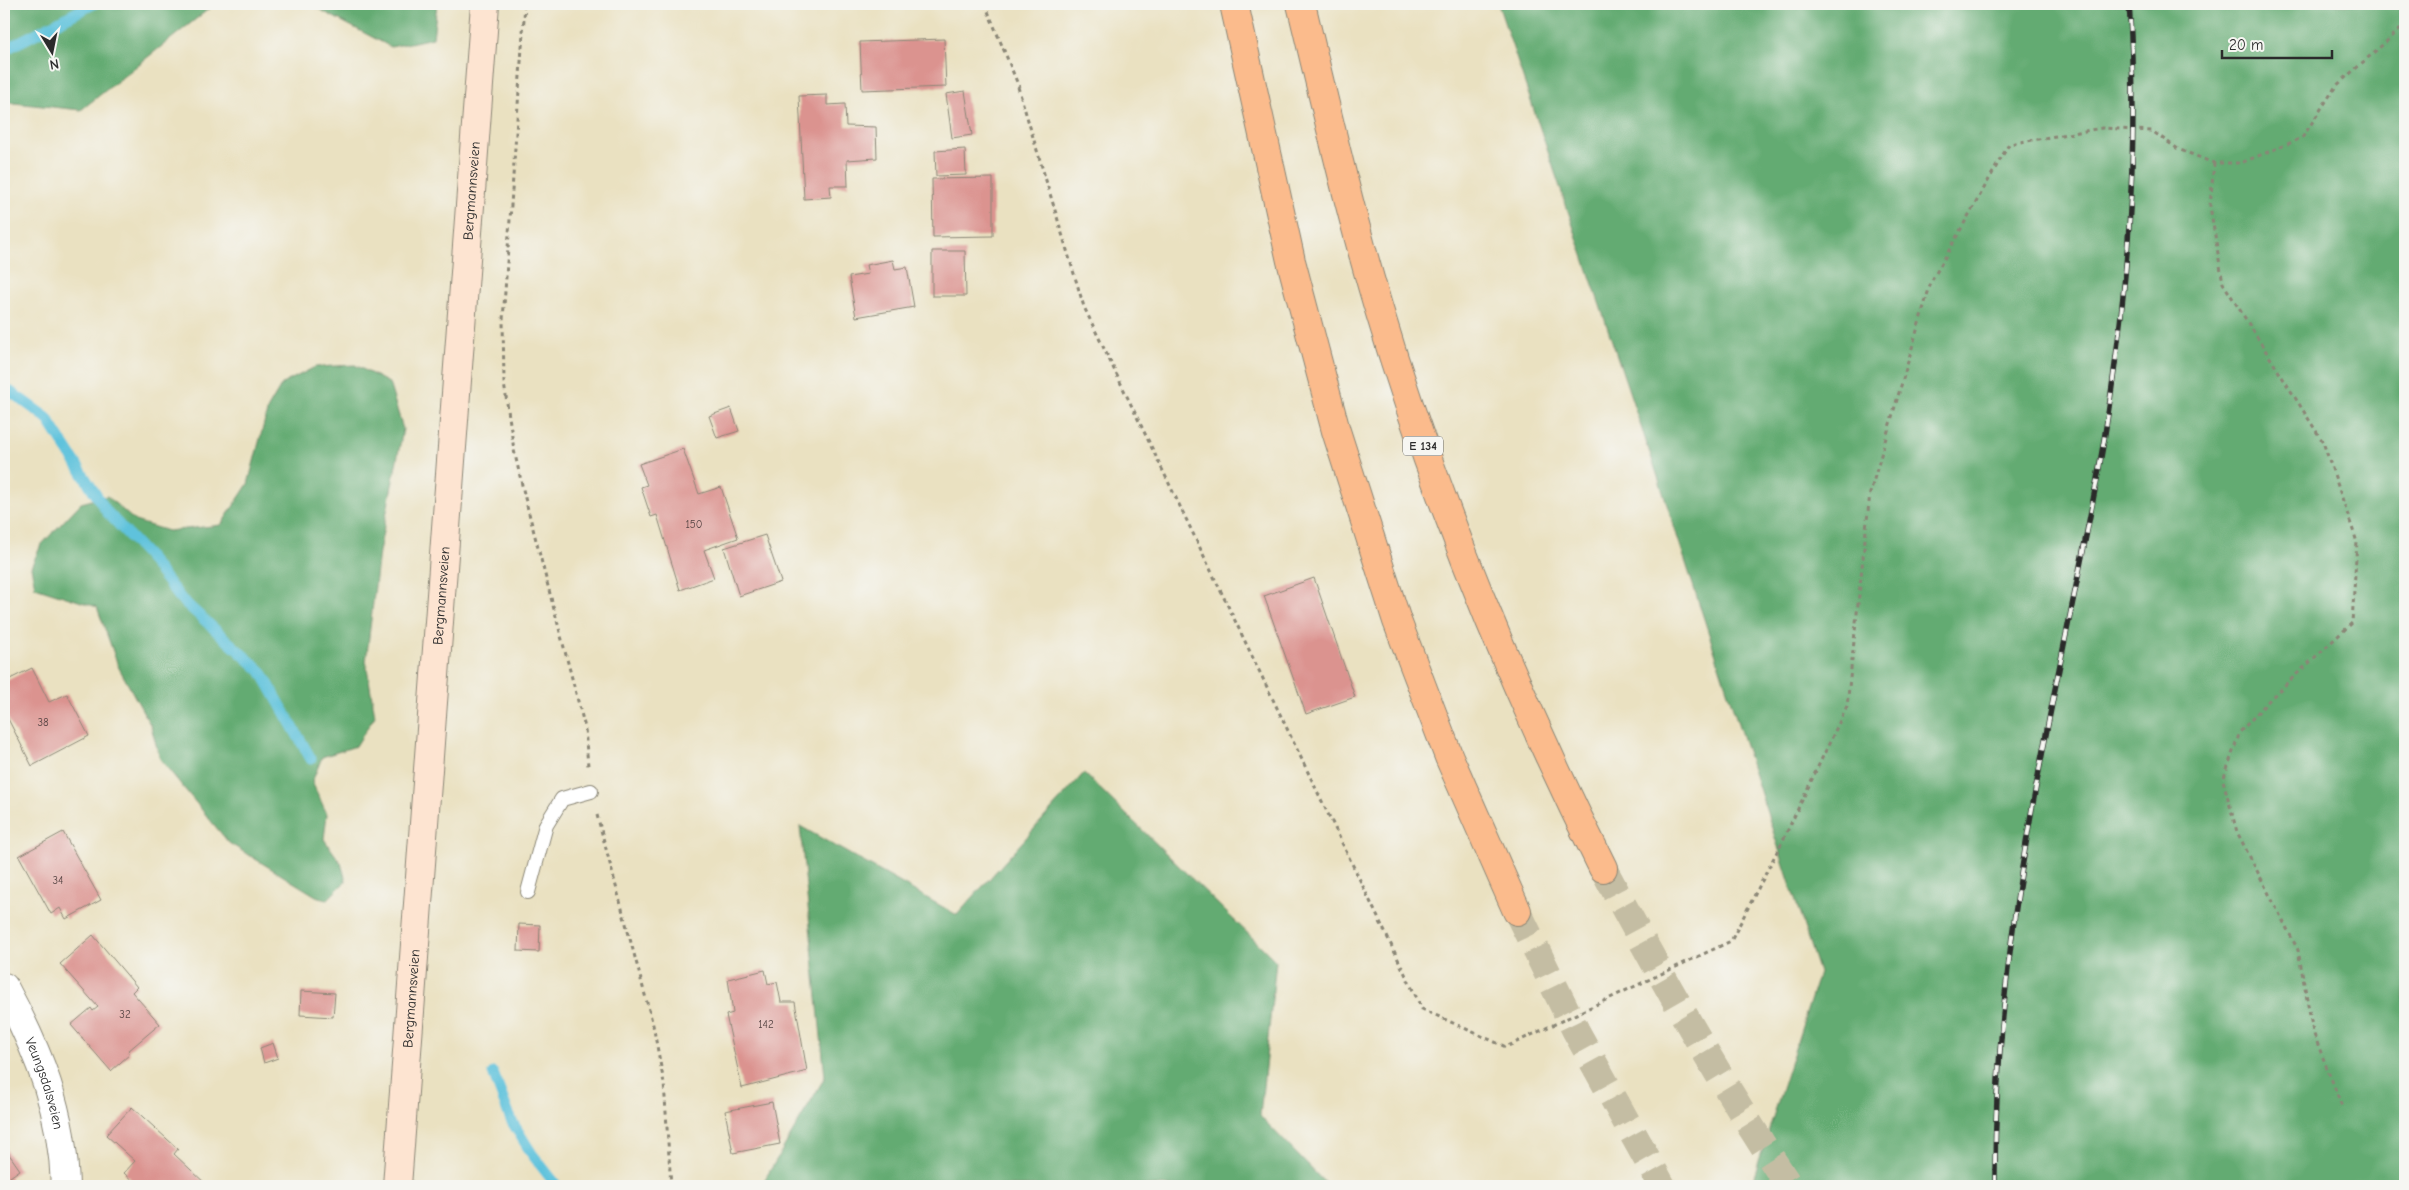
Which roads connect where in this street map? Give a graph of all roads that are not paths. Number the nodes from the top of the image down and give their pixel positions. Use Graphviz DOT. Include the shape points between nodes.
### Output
graph roads {
  1 [pos="485,4"];
  2 [pos="1234,4"];
  3 [pos="1301,4"];
  4 [pos="591,791"];
  5 [pos="1603,868"];
  6 [pos="528,892"];
  7 [pos="1516,911"];
  8 [pos="4,987"];
  9 [pos="65,1186"];
  10 [pos="397,1186"];
  1 -- 10 [label="main road, Bergmannsveien"];
  2 -- 7 [label="highway" via="1292,261 1336,431 1397,621 1449,757"];
  3 -- 5 [label="highway, E 134" via="1364,254 1414,421 1456,537 1523,702"];
  4 -- 6 [label="lane" via="562,799 546,825"];
  8 -- 9 [label="street, Veungsdalsveien" via="44,1072 59,1121"];
}
